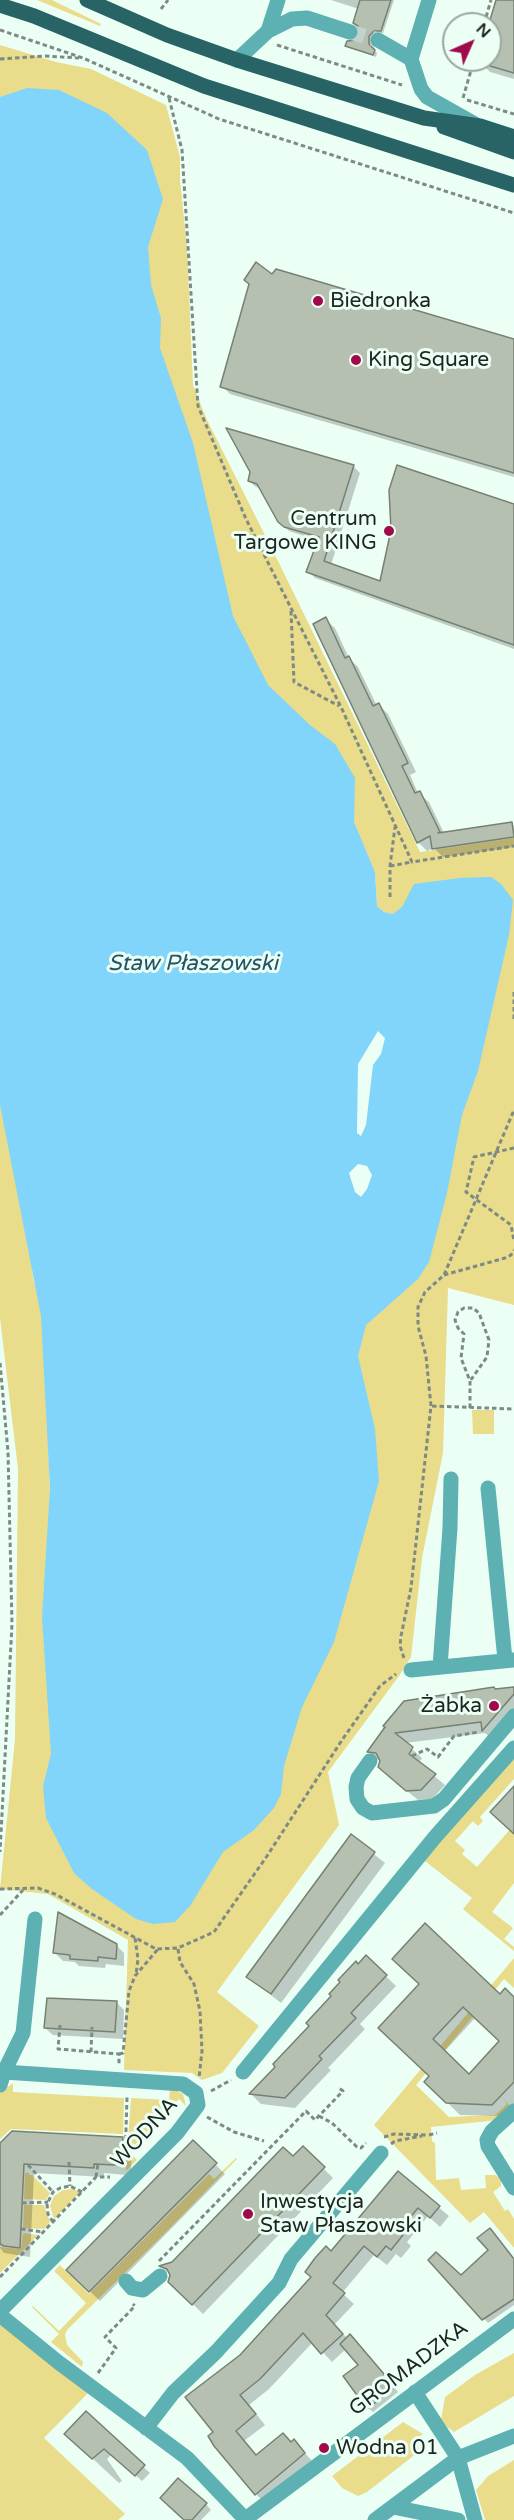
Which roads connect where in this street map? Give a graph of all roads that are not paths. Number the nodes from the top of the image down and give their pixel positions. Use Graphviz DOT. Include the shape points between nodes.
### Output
graph roads {
  1 [pos="87,0"];
  2 [pos="278,0"];
  3 [pos="429,0"];
  4 [pos="0,5"];
  5 [pos="350,32"];
  6 [pos="264,35"];
  7 [pos="378,40"];
  8 [pos="411,59"];
  9 [pos="237,60"];
  10 [pos="424,118"];
  11 [pos="480,126"];
  12 [pos="514,136"];
  13 [pos="514,152"];
  14 [pos="514,185"];
  15 [pos="451,1479"];
  16 [pos="488,1488"];
  17 [pos="509,1660"];
  18 [pos="440,1667"];
  19 [pos="411,1670"];
  20 [pos="514,1716"];
  21 [pos="514,1748"];
  22 [pos="370,1761"];
  23 [pos="34,1919"];
  24 [pos="243,2072"];
  25 [pos="2,2078"];
  26 [pos="514,2111"];
  27 [pos="514,2126"];
  28 [pos="497,2127"];
  29 [pos="377,2144"];
  30 [pos="514,2188"];
  31 [pos="158,2270"];
  32 [pos="129,2285"];
  33 [pos="0,2313"];
  34 [pos="514,2319"];
  35 [pos="415,2392"];
  36 [pos="146,2428"];
  37 [pos="514,2436"];
  38 [pos="458,2458"];
  39 [pos="393,2507"];
  40 [pos="244,2519"];
  41 [pos="375,2520"];
  42 [pos="458,2520"];
  43 [pos="475,2520"];
  1 -- 9 [label="main road"];
  2 -- 6 [label="street"];
  3 -- 8 [label="street"];
  4 -- 14 [label="main road" via="204,86"];
  5 -- 6 [label="street" via="307,18 292,19"];
  6 -- 9 [label="street"];
  7 -- 8 [label="street"];
  8 -- 11 [label="street" via="427,97"];
  9 -- 10 [label="main road"];
  10 -- 11 [label="main road"];
  10 -- 13 [label="main road"];
  11 -- 12 [label="main road"];
  15 -- 18 [label="street"];
  16 -- 17 [label="street"];
  17 -- 18 [label="street"];
  18 -- 19 [label="street"];
  20 -- 22 [label="street" via="434,1806 372,1813 363,1808 356,1787"];
  21 -- 24 [label="street" via="435,1837"];
  23 -- 25 [label="street, WODNA" via="23,2033"];
  25 -- 33 [label="street, WODNA" via="183,2084 196,2093 198,2106 177,2133"];
  26 -- 28 [label="street"];
  27 -- 28 [label="street"];
  28 -- 30 [label="street" via="489,2135 488,2146"];
  29 -- 36 [label="street" via="291,2259 279,2283 173,2393"];
  31 -- 32 [label="street" via="146,2289 138,2291"];
  33 -- 36 [label="street, WODNA"];
  34 -- 35 [label="street, GROMADZKA"];
  35 -- 38 [label="street"];
  35 -- 40 [label="street, GROMADZKA"];
  36 -- 40 [label="street, WODNA" via="187,2458"];
  37 -- 38 [label="street"];
  38 -- 39 [label="street"];
  38 -- 43 [label="street"];
  39 -- 41 [label="street"];
  39 -- 42 [label="street"];
}
